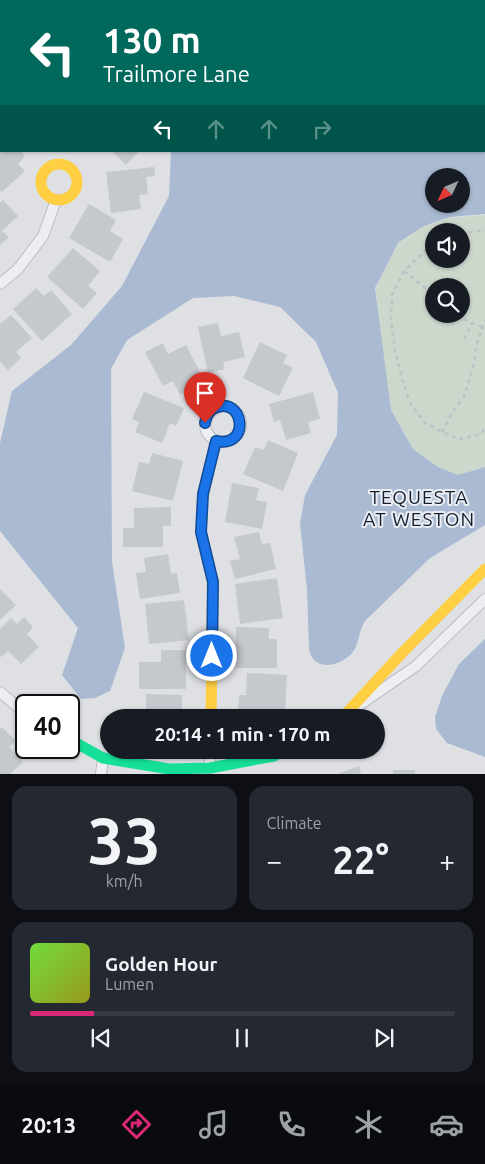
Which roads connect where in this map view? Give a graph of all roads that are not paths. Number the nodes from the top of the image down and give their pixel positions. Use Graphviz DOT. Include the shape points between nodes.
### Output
graph roads {
  1 [pos="56,200"];
  2 [pos="0,284"];
  3 [pos="216,441"];
  4 [pos="485,569"];
  5 [pos="485,599"];
  6 [pos="0,692"];
  7 [pos="15,705"];
  8 [pos="211,709"];
  9 [pos="351,709"];
  10 [pos="355,709"];
  11 [pos="80,746"];
  12 [pos="100,756"];
  13 [pos="103,759"];
  14 [pos="109,759"];
  15 [pos="210,759"];
  16 [pos="258,759"];
  17 [pos="210,768"];
  18 [pos="101,774"];
  1 -- 2 [label="street" via="43,236 18,269"];
  3 -- 8 [label="street" via="203,494 201,532 213,582"];
  4 -- 9 [label="street"];
  5 -- 10 [label="street" via="416,666"];
  6 -- 7 [label="street"];
  11 -- 12 [label="street"];
  13 -- 18 [label="street"];
  14 -- 17 [label="street" via="169,769"];
  15 -- 17 [label="street"];
  16 -- 17 [label="street"];
}
